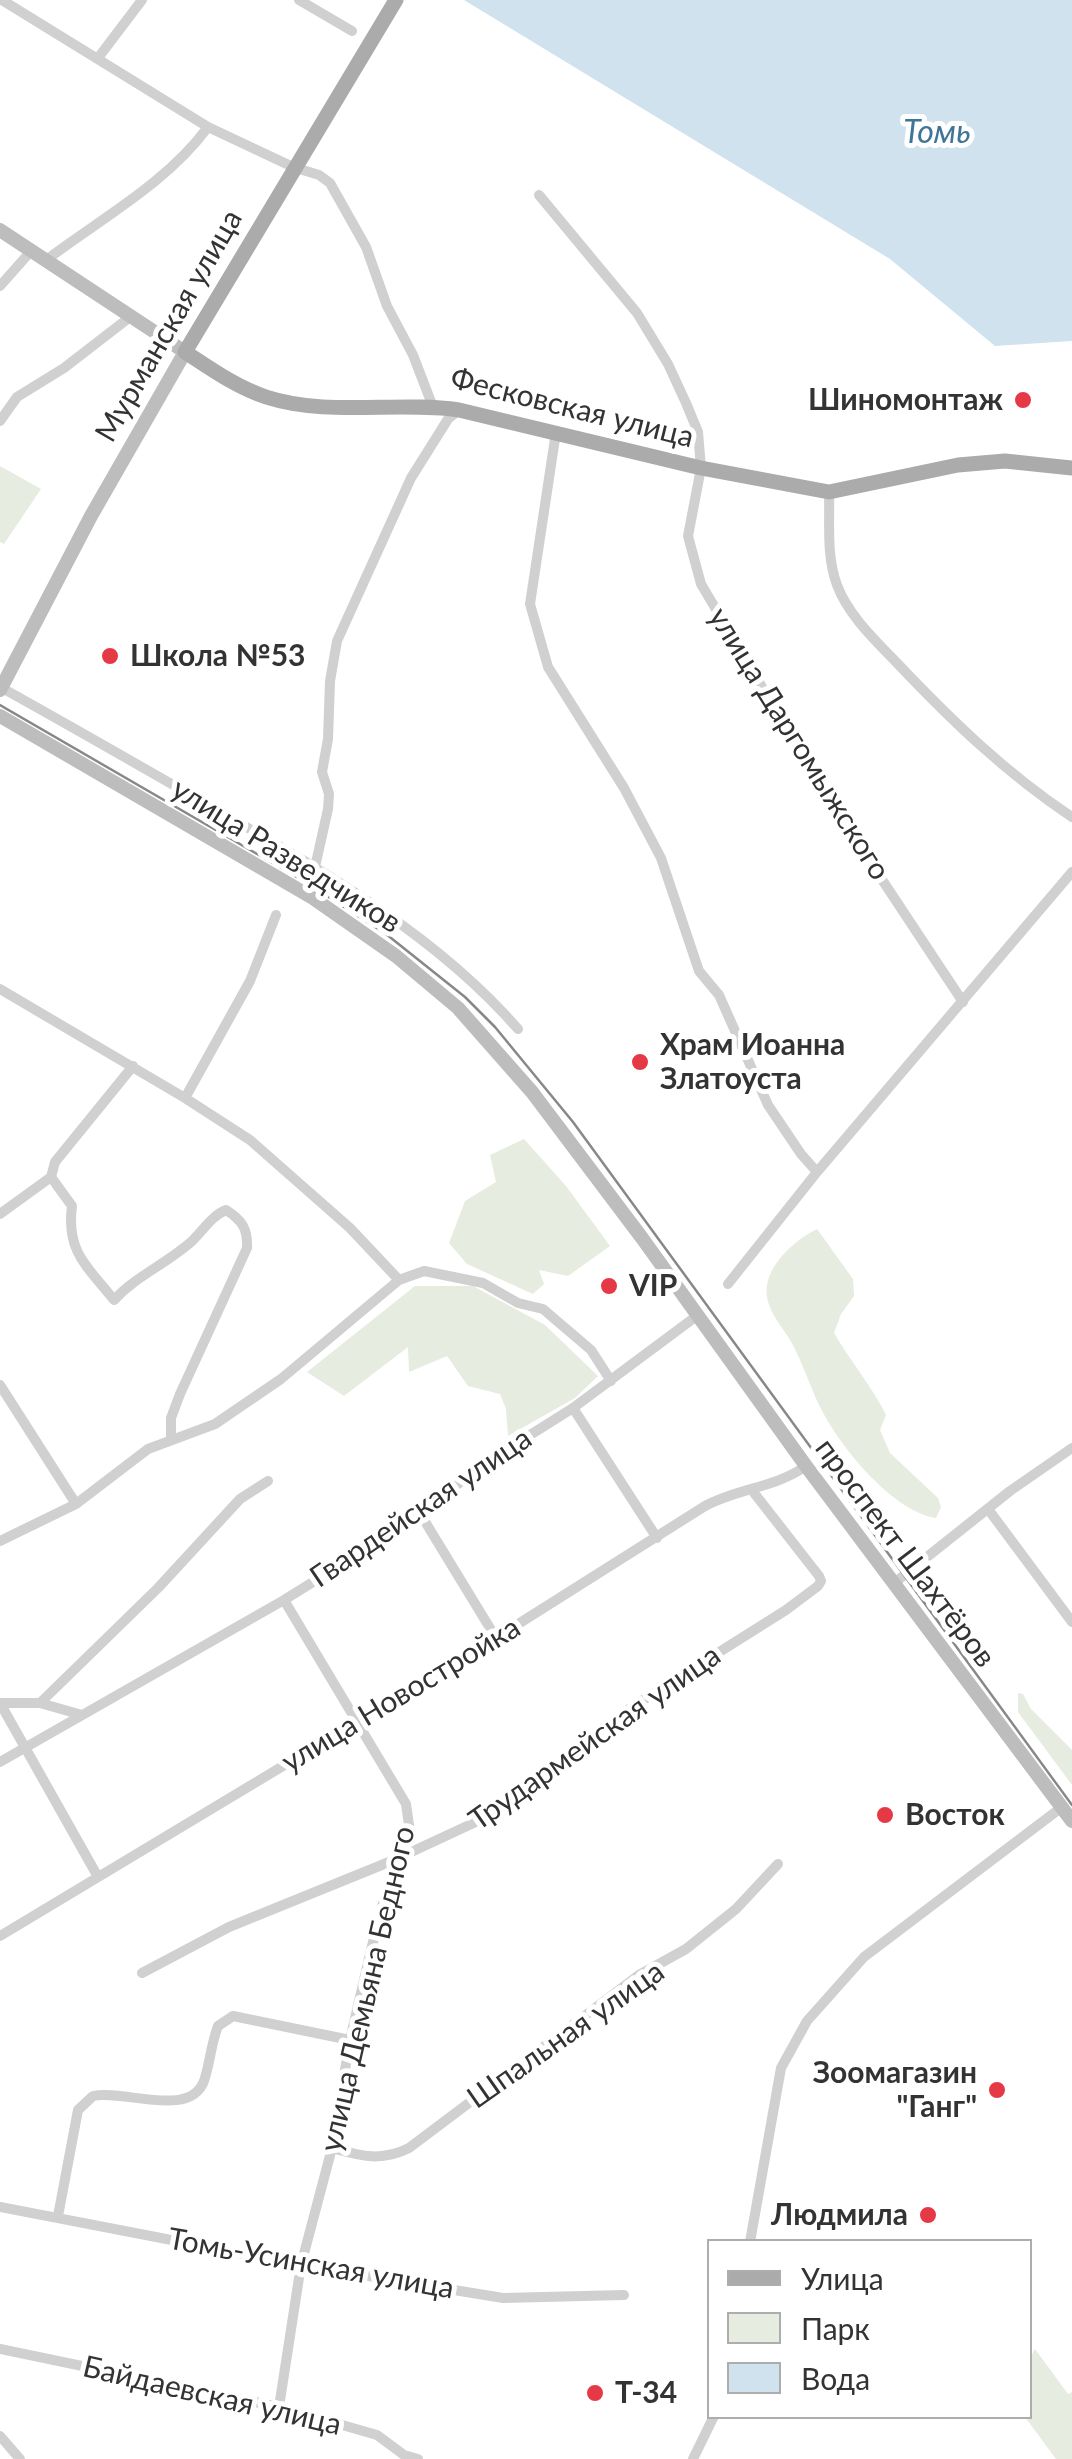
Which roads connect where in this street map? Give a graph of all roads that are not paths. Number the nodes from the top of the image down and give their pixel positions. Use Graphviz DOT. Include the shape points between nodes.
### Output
graph roads {
  1 [pos="2,0"];
  2 [pos="142,0"];
  3 [pos="298,0"];
  4 [pos="396,0"];
  5 [pos="352,30"];
  6 [pos="98,58"];
  7 [pos="208,127"];
  8 [pos="293,167"];
  9 [pos="539,194"];
  10 [pos="0,230"];
  11 [pos="31,251"];
  12 [pos="45,261"];
  13 [pos="0,286"];
  14 [pos="130,318"];
  15 [pos="184,352"];
  16 [pos="433,407"];
  17 [pos="460,410"];
  18 [pos="0,421"];
  19 [pos="556,432"];
  20 [pos="702,468"];
  21 [pos="1072,468"];
  22 [pos="830,492"];
  23 [pos="1,688"];
  24 [pos="1,718"];
  25 [pos="1072,817"];
  26 [pos="315,867"];
  27 [pos="1072,872"];
  28 [pos="276,916"];
  29 [pos="0,989"];
  30 [pos="963,1002"];
  31 [pos="518,1029"];
  32 [pos="133,1066"];
  33 [pos="186,1098"];
  34 [pos="818,1172"];
  35 [pos="51,1177"];
  36 [pos="0,1214"];
  37 [pos="399,1280"];
  38 [pos="728,1284"];
  39 [pos="698,1315"];
  40 [pos="611,1381"];
  41 [pos="0,1385"];
  42 [pos="573,1408"];
  43 [pos="171,1439"];
  44 [pos="1072,1448"];
  45 [pos="806,1466"];
  46 [pos="268,1480"];
  47 [pos="751,1489"];
  48 [pos="76,1504"];
  49 [pos="988,1508"];
  50 [pos="421,1515"];
  51 [pos="657,1538"];
  52 [pos="0,1541"];
  53 [pos="894,1584"];
  54 [pos="284,1600"];
  55 [pos="1072,1622"];
  56 [pos="496,1638"];
  57 [pos="40,1702"];
  58 [pos="0,1703"];
  59 [pos="82,1715"];
  60 [pos="359,1720"];
  61 [pos="24,1748"];
  62 [pos="0,1762"];
  63 [pos="1062,1807"];
  64 [pos="1072,1821"];
  65 [pos="394,1860"];
  66 [pos="778,1864"];
  67 [pos="98,1877"];
  68 [pos="0,1936"];
  69 [pos="142,1973"];
  70 [pos="350,2040"];
  71 [pos="332,2148"];
  72 [pos="0,2207"];
  73 [pos="58,2216"];
  74 [pos="751,2239"];
  75 [pos="302,2265"];
  76 [pos="624,2295"];
  77 [pos="0,2349"];
  78 [pos="280,2407"];
  79 [pos="713,2419"];
  80 [pos="0,2436"];
  81 [pos="20,2459"];
  82 [pos="418,2459"];
  83 [pos="693,2459"];
  1 -- 6 [label="street, Фесковская улица"];
  2 -- 6 [label="street"];
  3 -- 5 [label="street"];
  4 -- 8 [label="main road, Мурманская улица"];
  6 -- 7 [label="street, Фесковская улица"];
  7 -- 8 [label="street, Фесковская улица"];
  7 -- 12 [label="street" via="150,186"];
  8 -- 15 [label="main road, Мурманская улица"];
  8 -- 16 [label="street, Фесковская улица" via="319,174 338,195"];
  9 -- 20 [label="street" via="637,313 668,364 698,432"];
  10 -- 11 [label="main road"];
  11 -- 12 [label="main road"];
  11 -- 13 [label="street"];
  12 -- 14 [label="main road"];
  14 -- 15 [label="main road"];
  14 -- 18 [label="street" via="16,398"];
  15 -- 16 [label="main road" via="234,383 280,400"];
  15 -- 23 [label="main road, Мурманская улица"];
  16 -- 17 [label="main road, Фесковская улица"];
  17 -- 19 [label="main road, Фесковская улица"];
  17 -- 26 [label="street" via="411,478 337,641 322,772 328,810"];
  19 -- 20 [label="main road, Фесковская улица"];
  19 -- 34 [label="street" via="530,604 548,667 660,858 699,972 718,995 768,1105"];
  20 -- 22 [label="main road, Фесковская улица"];
  20 -- 30 [label="street, улица Даргомыжского" via="688,536 701,584 826,796"];
  21 -- 22 [label="main road, Фесковская улица" via="958,464"];
  22 -- 25 [label="street" via="830,554 845,602 978,744"];
  23 -- 24 [label="main road, Мурманская улица"];
  23 -- 26 [label="street, улица Разведчиков"];
  24 -- 39 [label="main road, улица Разведчиков" via="312,898 429,982 532,1092"];
  26 -- 31 [label="street, улица Разведчиков" via="431,947"];
  27 -- 30 [label="street"];
  28 -- 33 [label="street" via="250,981"];
  29 -- 32 [label="street"];
  30 -- 34 [label="street"];
  32 -- 33 [label="street"];
  32 -- 35 [label="street" via="55,1162"];
  33 -- 37 [label="street" via="284,1167"];
  34 -- 38 [label="street"];
  35 -- 36 [label="street"];
  35 -- 43 [label="street" via="70,1198 72,1244 114,1300 190,1244 218,1213 226,1210 248,1234 180,1394"];
  37 -- 40 [label="street" via="443,1273 483,1282 543,1309 591,1350"];
  37 -- 43 [label="street" via="263,1392 215,1424"];
  39 -- 40 [label="street, Гвардейская улица"];
  39 -- 45 [label="main road, проспект Шахтёров"];
  40 -- 42 [label="street, Гвардейская улица"];
  41 -- 48 [label="street"];
  42 -- 50 [label="street, Гвардейская улица" via="476,1469"];
  42 -- 51 [label="street"];
  43 -- 48 [label="street"];
  44 -- 49 [label="street"];
  45 -- 47 [label="street, улица Новостройка" via="788,1479"];
  45 -- 53 [label="main road, проспект Шахтёров"];
  46 -- 57 [label="street" via="240,1498"];
  47 -- 51 [label="street, улица Новостройка" via="722,1496"];
  47 -- 65 [label="street, Трудармейская улица" via="819,1576 818,1586 621,1714 516,1798"];
  48 -- 52 [label="street"];
  49 -- 53 [label="street"];
  49 -- 55 [label="street"];
  50 -- 54 [label="street, Гвардейская улица"];
  50 -- 56 [label="street"];
  51 -- 56 [label="street, улица Новостройка"];
  53 -- 63 [label="main road, проспект Шахтёров"];
  54 -- 59 [label="street, Гвардейская улица"];
  54 -- 60 [label="street, улица Демьяна Бедного"];
  56 -- 60 [label="street, улица Новостройка"];
  57 -- 58 [label="street"];
  57 -- 59 [label="street"];
  58 -- 61 [label="street"];
  59 -- 61 [label="street, Гвардейская улица"];
  60 -- 65 [label="street, улица Демьяна Бедного" via="406,1804 406,1845"];
  60 -- 67 [label="street, улица Новостройка"];
  61 -- 62 [label="street, Гвардейская улица"];
  61 -- 67 [label="street"];
  63 -- 64 [label="main road, проспект Шахтёров"];
  63 -- 74 [label="street" via="864,1957 807,2020 781,2068"];
  65 -- 69 [label="street, Трудармейская улица" via="229,1927"];
  65 -- 70 [label="street, улица Демьяна Бедного"];
  66 -- 71 [label="street, Шпальная улица" via="697,1941 638,1975 410,2148 372,2158"];
  67 -- 68 [label="street, улица Новостройка"];
  70 -- 71 [label="street, улица Демьяна Бедного"];
  70 -- 73 [label="street" via="233,2016 218,2026 197,2093 182,2100 93,2096 78,2110"];
  71 -- 75 [label="street, улица Демьяна Бедного"];
  72 -- 73 [label="street, Томь-Усинская улица"];
  73 -- 75 [label="street, Томь-Усинская улица"];
  75 -- 76 [label="street, Томь-Усинская улица" via="503,2298"];
  75 -- 78 [label="street, улица Демьяна Бедного"];
  77 -- 78 [label="street, Байдаевская улица"];
  78 -- 82 [label="street, Байдаевская улица" via="377,2435"];
  79 -- 83 [label="street"];
  80 -- 81 [label="street"];
}
